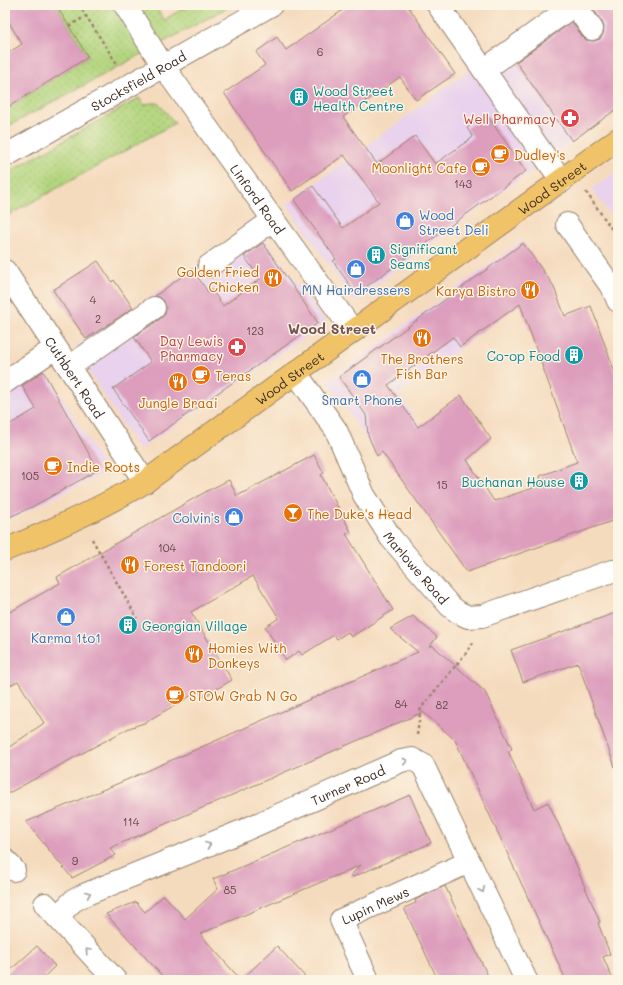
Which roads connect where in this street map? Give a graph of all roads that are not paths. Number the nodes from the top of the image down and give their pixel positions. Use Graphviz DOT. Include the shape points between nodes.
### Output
graph roads {
  1 [pos="125,5"];
  2 [pos="271,5"];
  3 [pos="438,5"];
  4 [pos="574,5"];
  5 [pos="592,29"];
  6 [pos="163,66"];
  7 [pos="484,70"];
  8 [pos="618,139"];
  9 [pos="5,156"];
  10 [pos="567,177"];
  11 [pos="273,220"];
  12 [pos="567,224"];
  13 [pos="209,266"];
  14 [pos="5,271"];
  15 [pos="618,301"];
  16 [pos="154,308"];
  17 [pos="353,331"];
  18 [pos="55,348"];
  19 [pos="68,367"];
  20 [pos="296,373"];
  21 [pos="5,382"];
  22 [pos="145,482"];
  23 [pos="5,550"];
  24 [pos="618,571"];
  25 [pos="469,862"];
  26 [pos="115,980"];
  27 [pos="368,980"];
  28 [pos="526,980"];
  1 -- 6 [label="street, Linford Road"];
  2 -- 6 [label="street, Stocksfield Road"];
  3 -- 7 [label="street"];
  4 -- 5 [label="street"];
  4 -- 7 [label="street"];
  6 -- 9 [label="street, Stocksfield Road"];
  6 -- 11 [label="street, Linford Road"];
  7 -- 10 [label="street"];
  8 -- 10 [label="main road, Wood Street"];
  10 -- 17 [label="main road, Wood Street"];
  11 -- 13 [label="street"];
  11 -- 17 [label="street, Linford Road"];
  12 -- 15 [label="street" via="613,289"];
  14 -- 18 [label="street, Cuthbert Road"];
  16 -- 19 [label="street"];
  17 -- 20 [label="main road, Wood Street"];
  18 -- 19 [label="street, Cuthbert Road"];
  18 -- 21 [label="street"];
  19 -- 22 [label="street, Cuthbert Road"];
  20 -- 22 [label="main road, Wood Street"];
  20 -- 24 [label="street, Marlowe Road" via="336,430 364,496 391,538 437,592 458,612 468,616 482,616"];
  22 -- 23 [label="main road, Wood Street" via="112,502"];
  26 -- 25 [label="street, Turner Road, one-way" via="51,910 240,832 401,761 412,759 423,765"];
  25 -- 27 [label="street, Lupin Mews" via="341,920"];
  25 -- 28 [label="street, Turner Road, one-way"];
}
